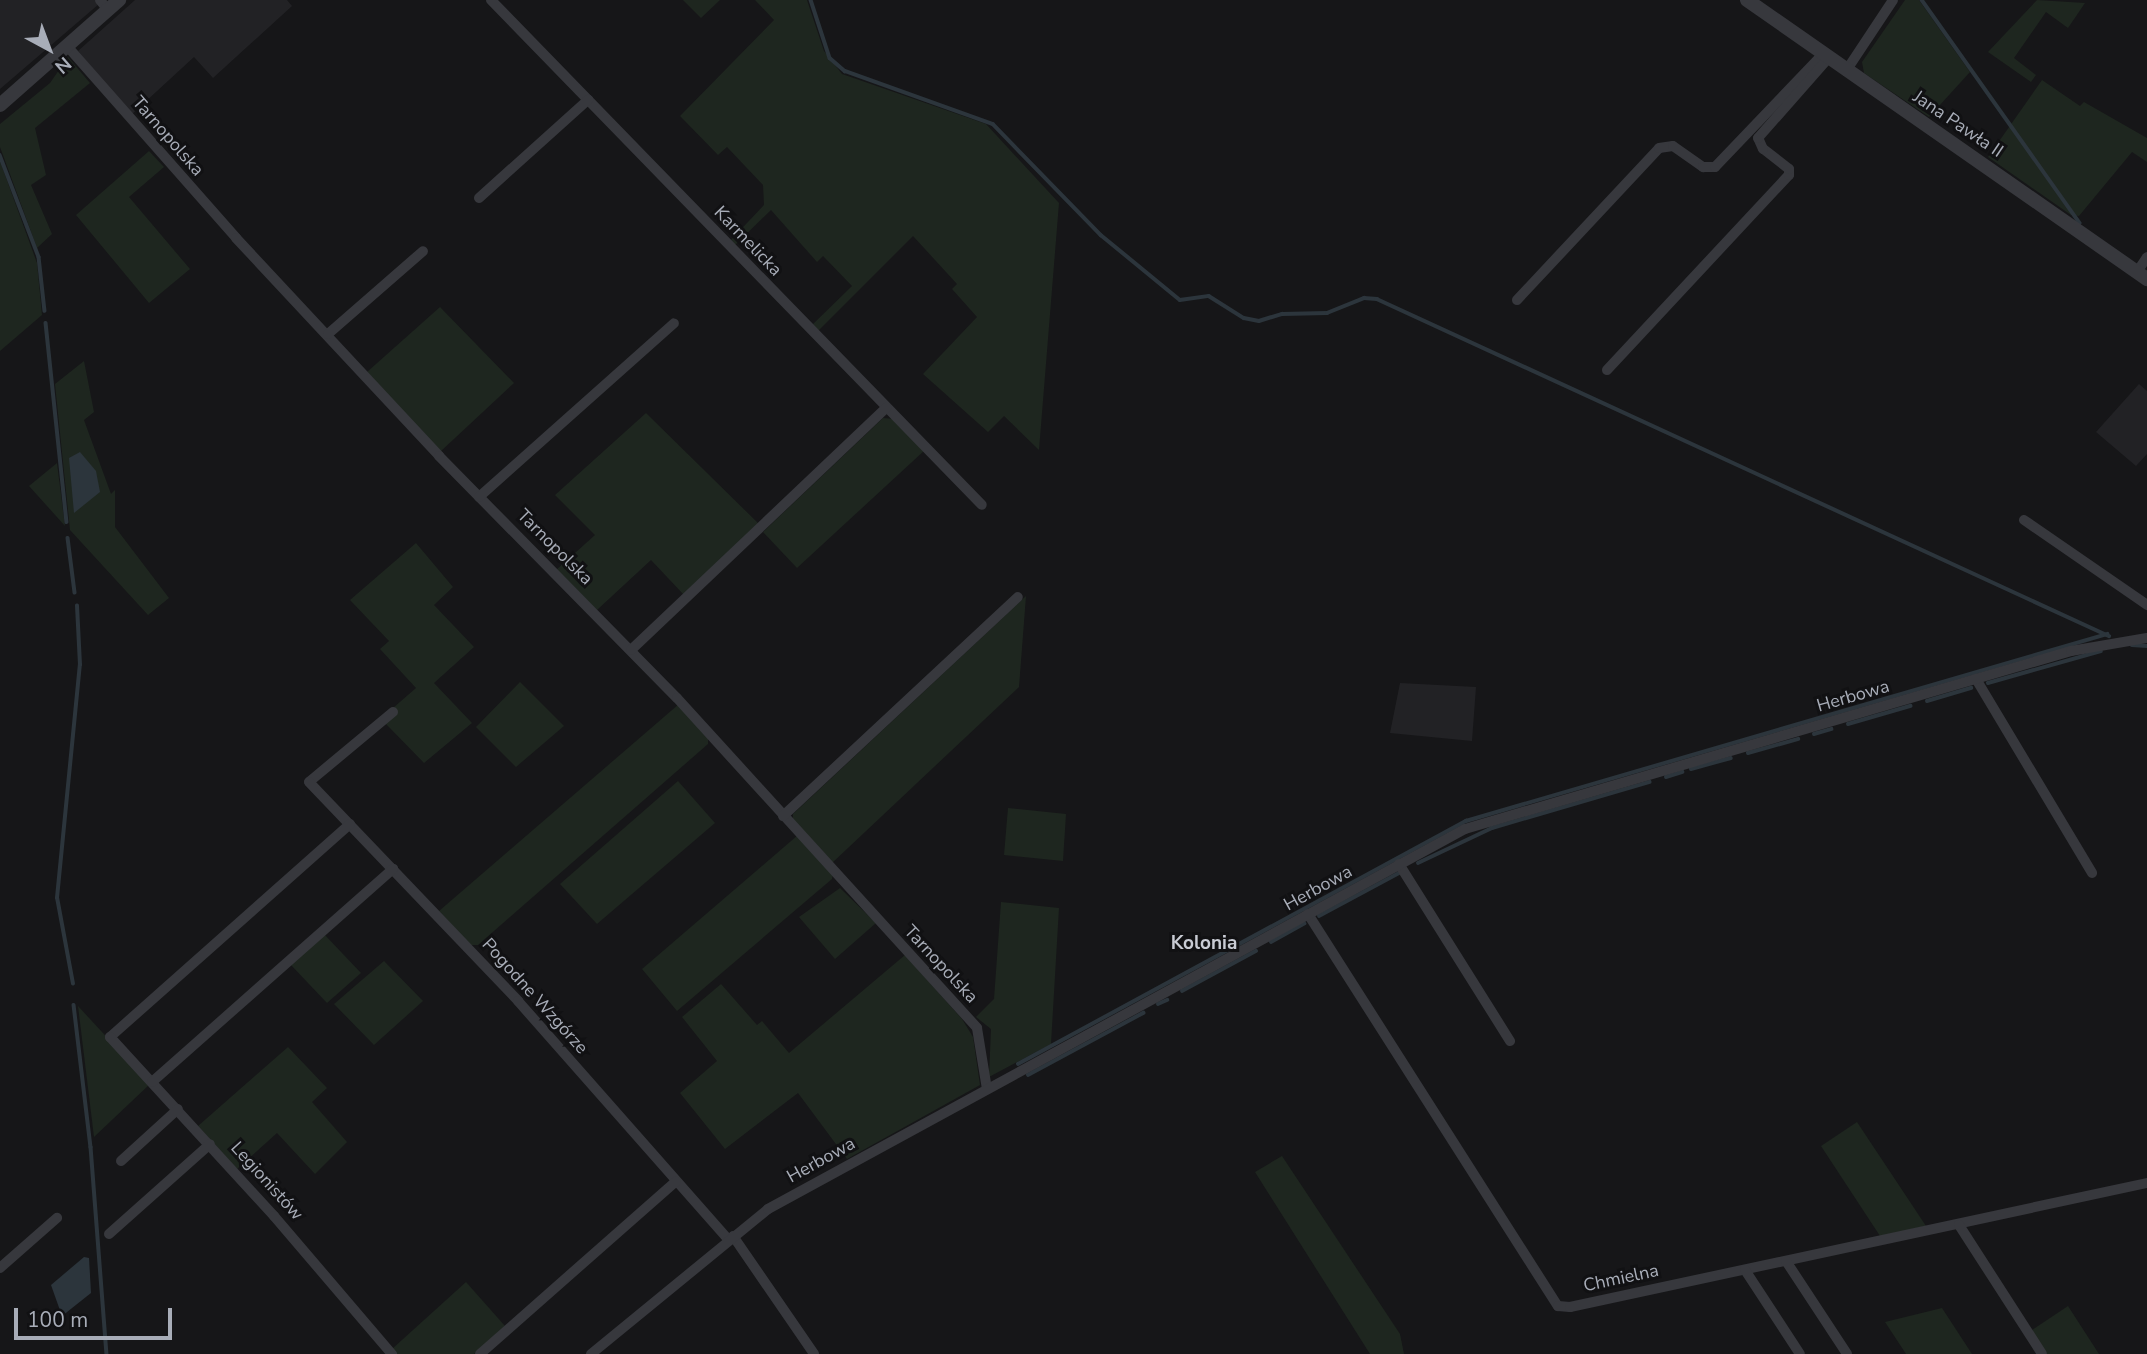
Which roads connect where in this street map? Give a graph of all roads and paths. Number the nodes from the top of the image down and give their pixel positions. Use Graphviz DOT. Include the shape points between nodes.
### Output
graph roads {
  1 [pos="491,0"];
  2 [pos="1747,0"];
  3 [pos="1893,0"];
  4 [pos="109,3"];
  5 [pos="67,46"];
  6 [pos="1825,57"];
  7 [pos="1846,71"];
  8 [pos="588,100"];
  9 [pos="0,105"];
  10 [pos="479,198"];
  11 [pos="423,251"];
  12 [pos="2147,257"];
  13 [pos="2142,276"];
  14 [pos="1517,300"];
  15 [pos="674,323"];
  16 [pos="328,334"];
  17 [pos="1607,370"];
  18 [pos="886,408"];
  19 [pos="479,496"];
  20 [pos="982,505"];
  21 [pos="2024,520"];
  22 [pos="1018,597"];
  23 [pos="2147,605"];
  24 [pos="2147,638"];
  25 [pos="631,650"];
  26 [pos="1976,678"];
  27 [pos="393,712"];
  28 [pos="783,816"];
  29 [pos="351,824"];
  30 [pos="1399,864"];
  31 [pos="393,869"];
  32 [pos="2092,873"];
  33 [pos="1308,914"];
  34 [pos="1510,1041"];
  35 [pos="152,1082"];
  36 [pos="987,1089"];
  37 [pos="178,1109"];
  38 [pos="210,1144"];
  39 [pos="121,1161"];
  40 [pos="676,1181"];
  41 [pos="2147,1183"];
  42 [pos="57,1218"];
  43 [pos="1959,1224"];
  44 [pos="109,1234"];
  45 [pos="730,1237"];
  46 [pos="1786,1261"];
  47 [pos="0,1268"];
  48 [pos="1745,1270"];
  49 [pos="392,1354"];
  50 [pos="480,1354"];
  51 [pos="591,1354"];
  52 [pos="814,1354"];
  53 [pos="1800,1354"];
  54 [pos="1847,1354"];
  55 [pos="2042,1354"];
  1 -- 8 [label="street, Karmelicka"];
  2 -- 6 [label="street, Jana Pawła II"];
  3 -- 7 [label="street"];
  4 -- 5 [label="street"];
  5 -- 9 [label="street"];
  5 -- 16 [label="street, Tarnopolska" via="190,187"];
  6 -- 7 [label="street, Jana Pawła II"];
  6 -- 14 [label="street" via="1715,167 1703,167 1673,146 1659,148"];
  6 -- 17 [label="street" via="1758,138 1763,149 1790,169 1789,175"];
  7 -- 13 [label="street, Jana Pawła II"];
  8 -- 10 [label="street"];
  8 -- 18 [label="street, Karmelicka"];
  11 -- 16 [label="street"];
  12 -- 13 [label="street"];
  15 -- 19 [label="street"];
  16 -- 19 [label="street, Tarnopolska"];
  18 -- 20 [label="street, Karmelicka"];
  18 -- 25 [label="street"];
  19 -- 25 [label="street, Tarnopolska"];
  21 -- 23 [label="street"];
  22 -- 28 [label="street"];
  24 -- 26 [label="street, Herbowa" via="2106,642"];
  25 -- 28 [label="street, Tarnopolska"];
  26 -- 30 [label="street, Herbowa" via="1486,821"];
  26 -- 32 [label="street"];
  27 -- 29 [label="street, Pogodne Wzgórze" via="309,782"];
  28 -- 36 [label="street, Tarnopolska" via="977,1028"];
  29 -- 31 [label="street, Pogodne Wzgórze"];
  29 -- 35 [label="street, Legionistów" via="110,1037"];
  30 -- 33 [label="street, Herbowa"];
  30 -- 34 [label="street"];
  31 -- 35 [label="street"];
  31 -- 40 [label="street, Pogodne Wzgórze" via="518,1001"];
  33 -- 36 [label="street, Herbowa"];
  33 -- 48 [label="street, Chmielna" via="1558,1306"];
  35 -- 37 [label="street, Legionistów"];
  36 -- 45 [label="street, Herbowa" via="768,1209"];
  37 -- 38 [label="street, Legionistów"];
  37 -- 39 [label="street"];
  38 -- 44 [label="street"];
  38 -- 49 [label="street, Legionistów"];
  40 -- 45 [label="street, Pogodne Wzgórze"];
  40 -- 50 [label="street"];
  41 -- 43 [label="street, Chmielna"];
  42 -- 47 [label="street"];
  43 -- 46 [label="street, Chmielna"];
  43 -- 55 [label="street"];
  45 -- 51 [label="street, Herbowa"];
  45 -- 52 [label="street, Pogodne Wzgórze"];
  46 -- 48 [label="street, Chmielna"];
  46 -- 54 [label="street"];
  48 -- 53 [label="street"];
}
